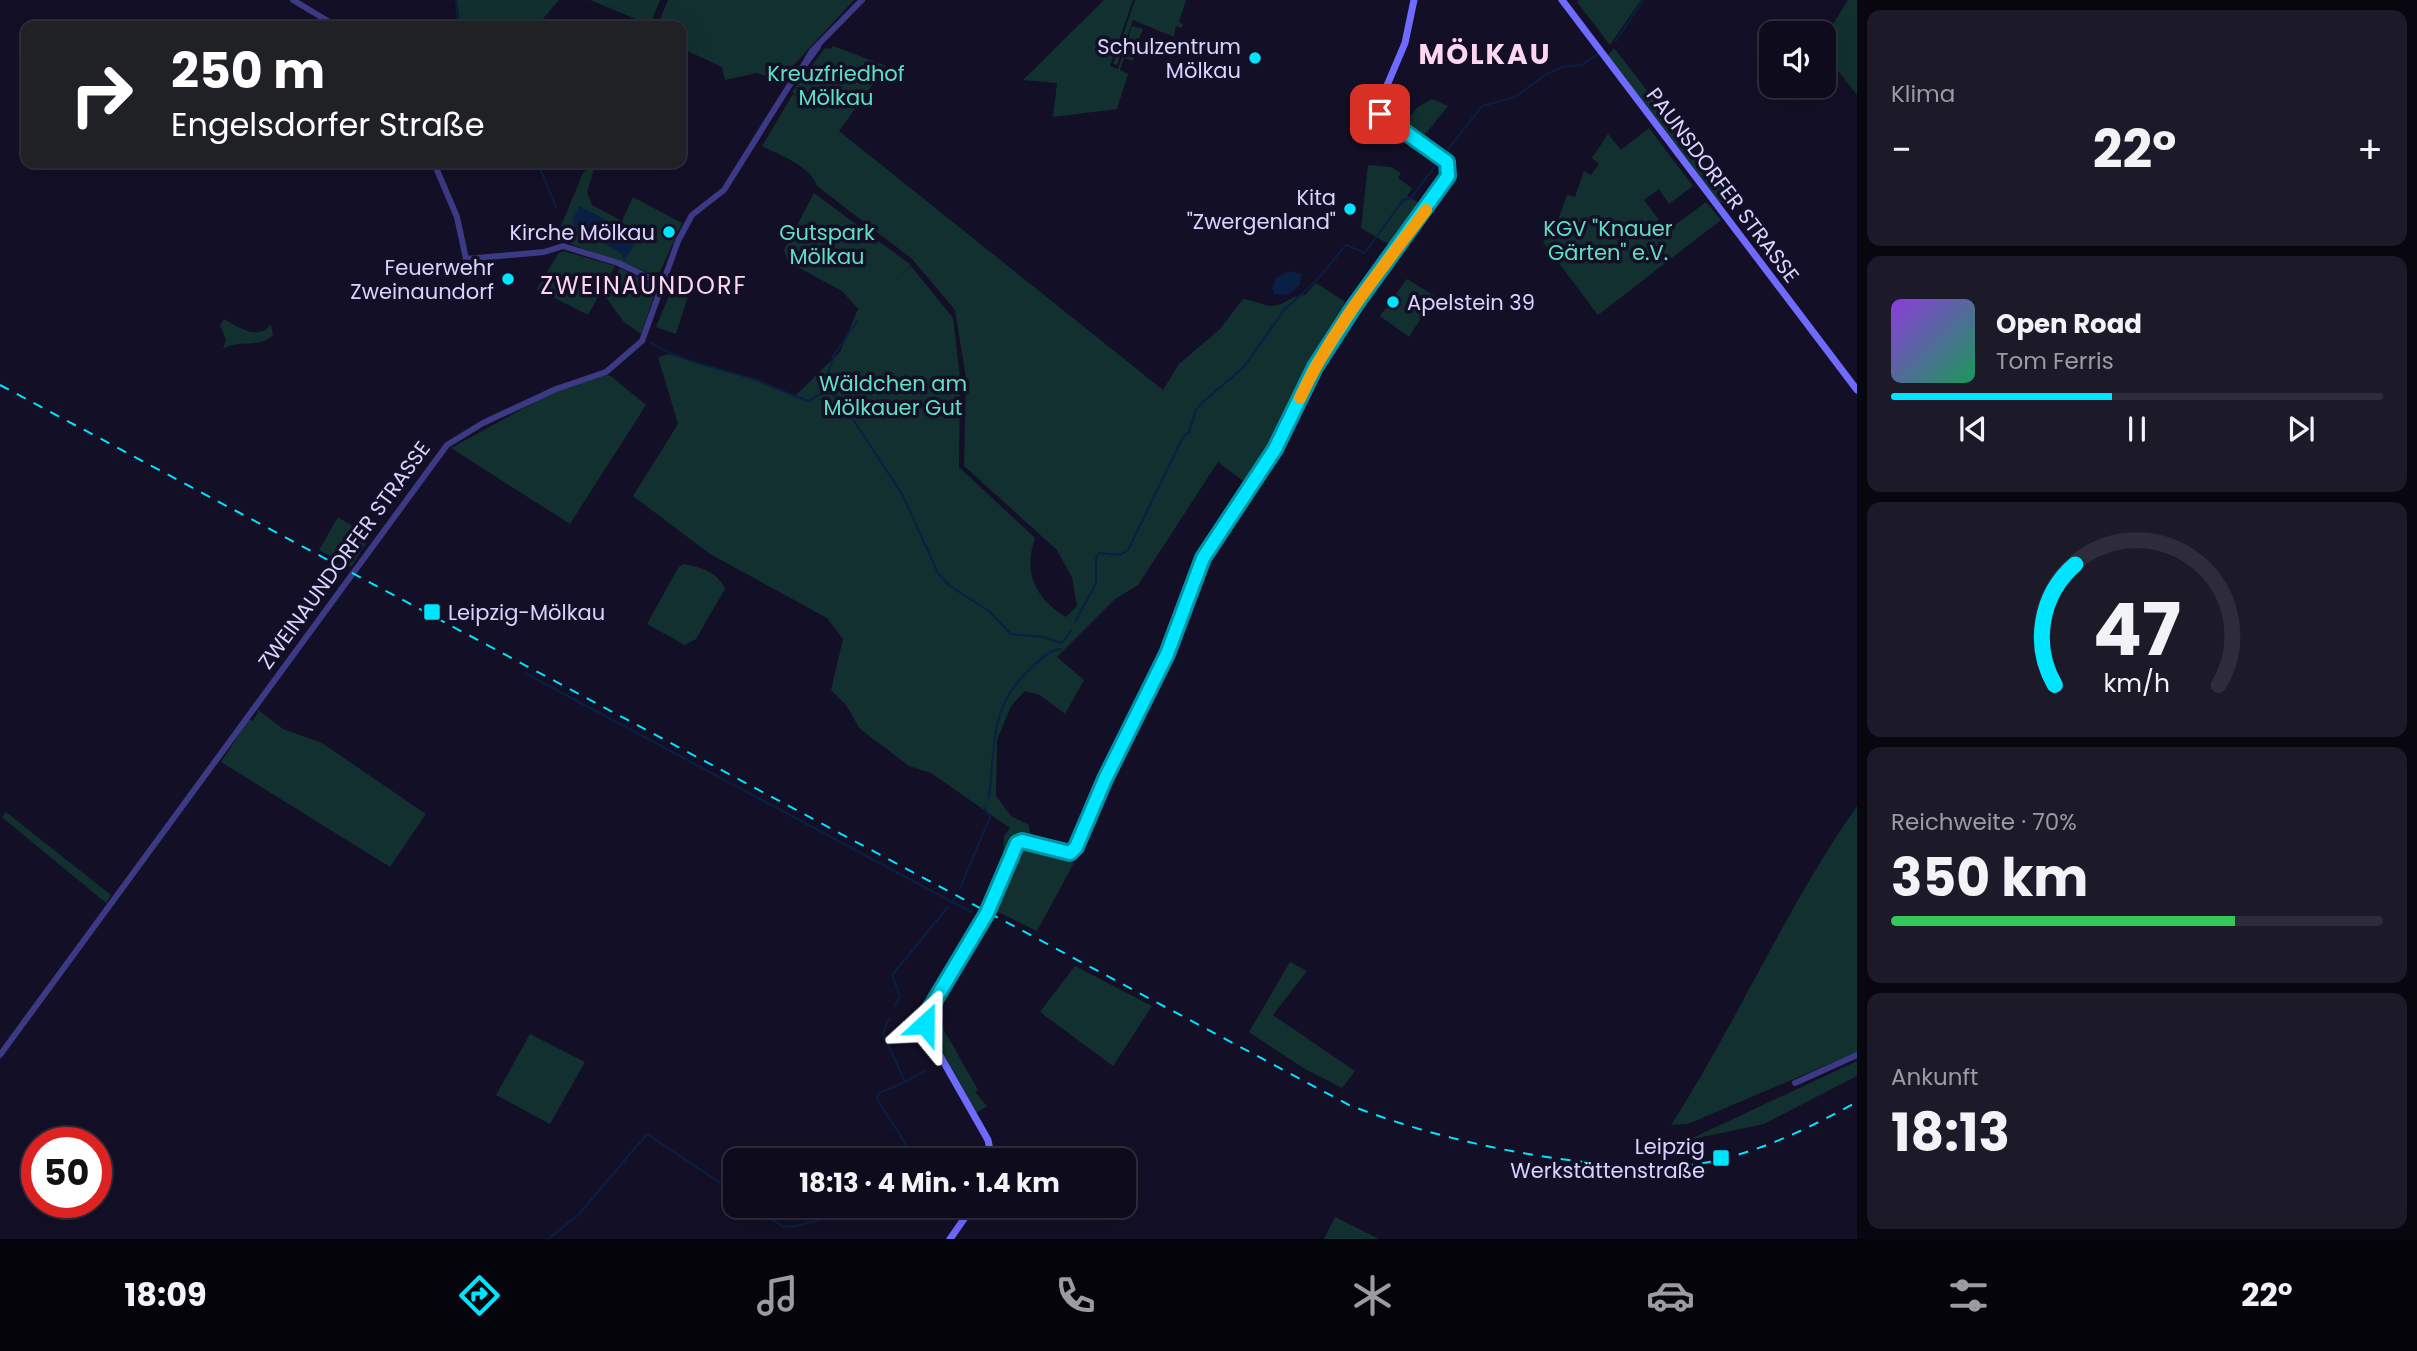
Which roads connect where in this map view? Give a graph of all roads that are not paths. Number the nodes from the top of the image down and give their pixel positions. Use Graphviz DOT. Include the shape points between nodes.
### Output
graph roads {
  1 [pos="293,0"];
  2 [pos="862,0"];
  3 [pos="1414,0"];
  4 [pos="1562,0"];
  5 [pos="328,21"];
  6 [pos="435,168"];
  7 [pos="665,279"];
  8 [pos="1857,390"];
  9 [pos="0,1055"];
  10 [pos="1857,1055"];
  11 [pos="1795,1083"];
  12 [pos="990,1148"];
  13 [pos="965,1218"];
  14 [pos="950,1239"];
  1 -- 5 [label="street"];
  2 -- 7 [label="street, ZWEINAUNDORFER STRASSE" via="800,71 724,190 692,215"];
  3 -- 12 [label="main road" via="1405,43 1377,109 1442,158 1450,170 1443,186 1315,367 1275,449 1203,558 1167,654 1076,847 1070,853 1017,843 987,913 925,1016 926,1031"];
  4 -- 8 [label="main road, PAUNSDORFER STRASSE"];
  6 -- 7 [label="street" via="457,217 466,259 563,246 653,279"];
  7 -- 9 [label="street, ZWEINAUNDORFER STRASSE" via="642,341 614,367 503,414 447,445"];
  10 -- 11 [label="street"];
  13 -- 14 [label="main road"];
}
